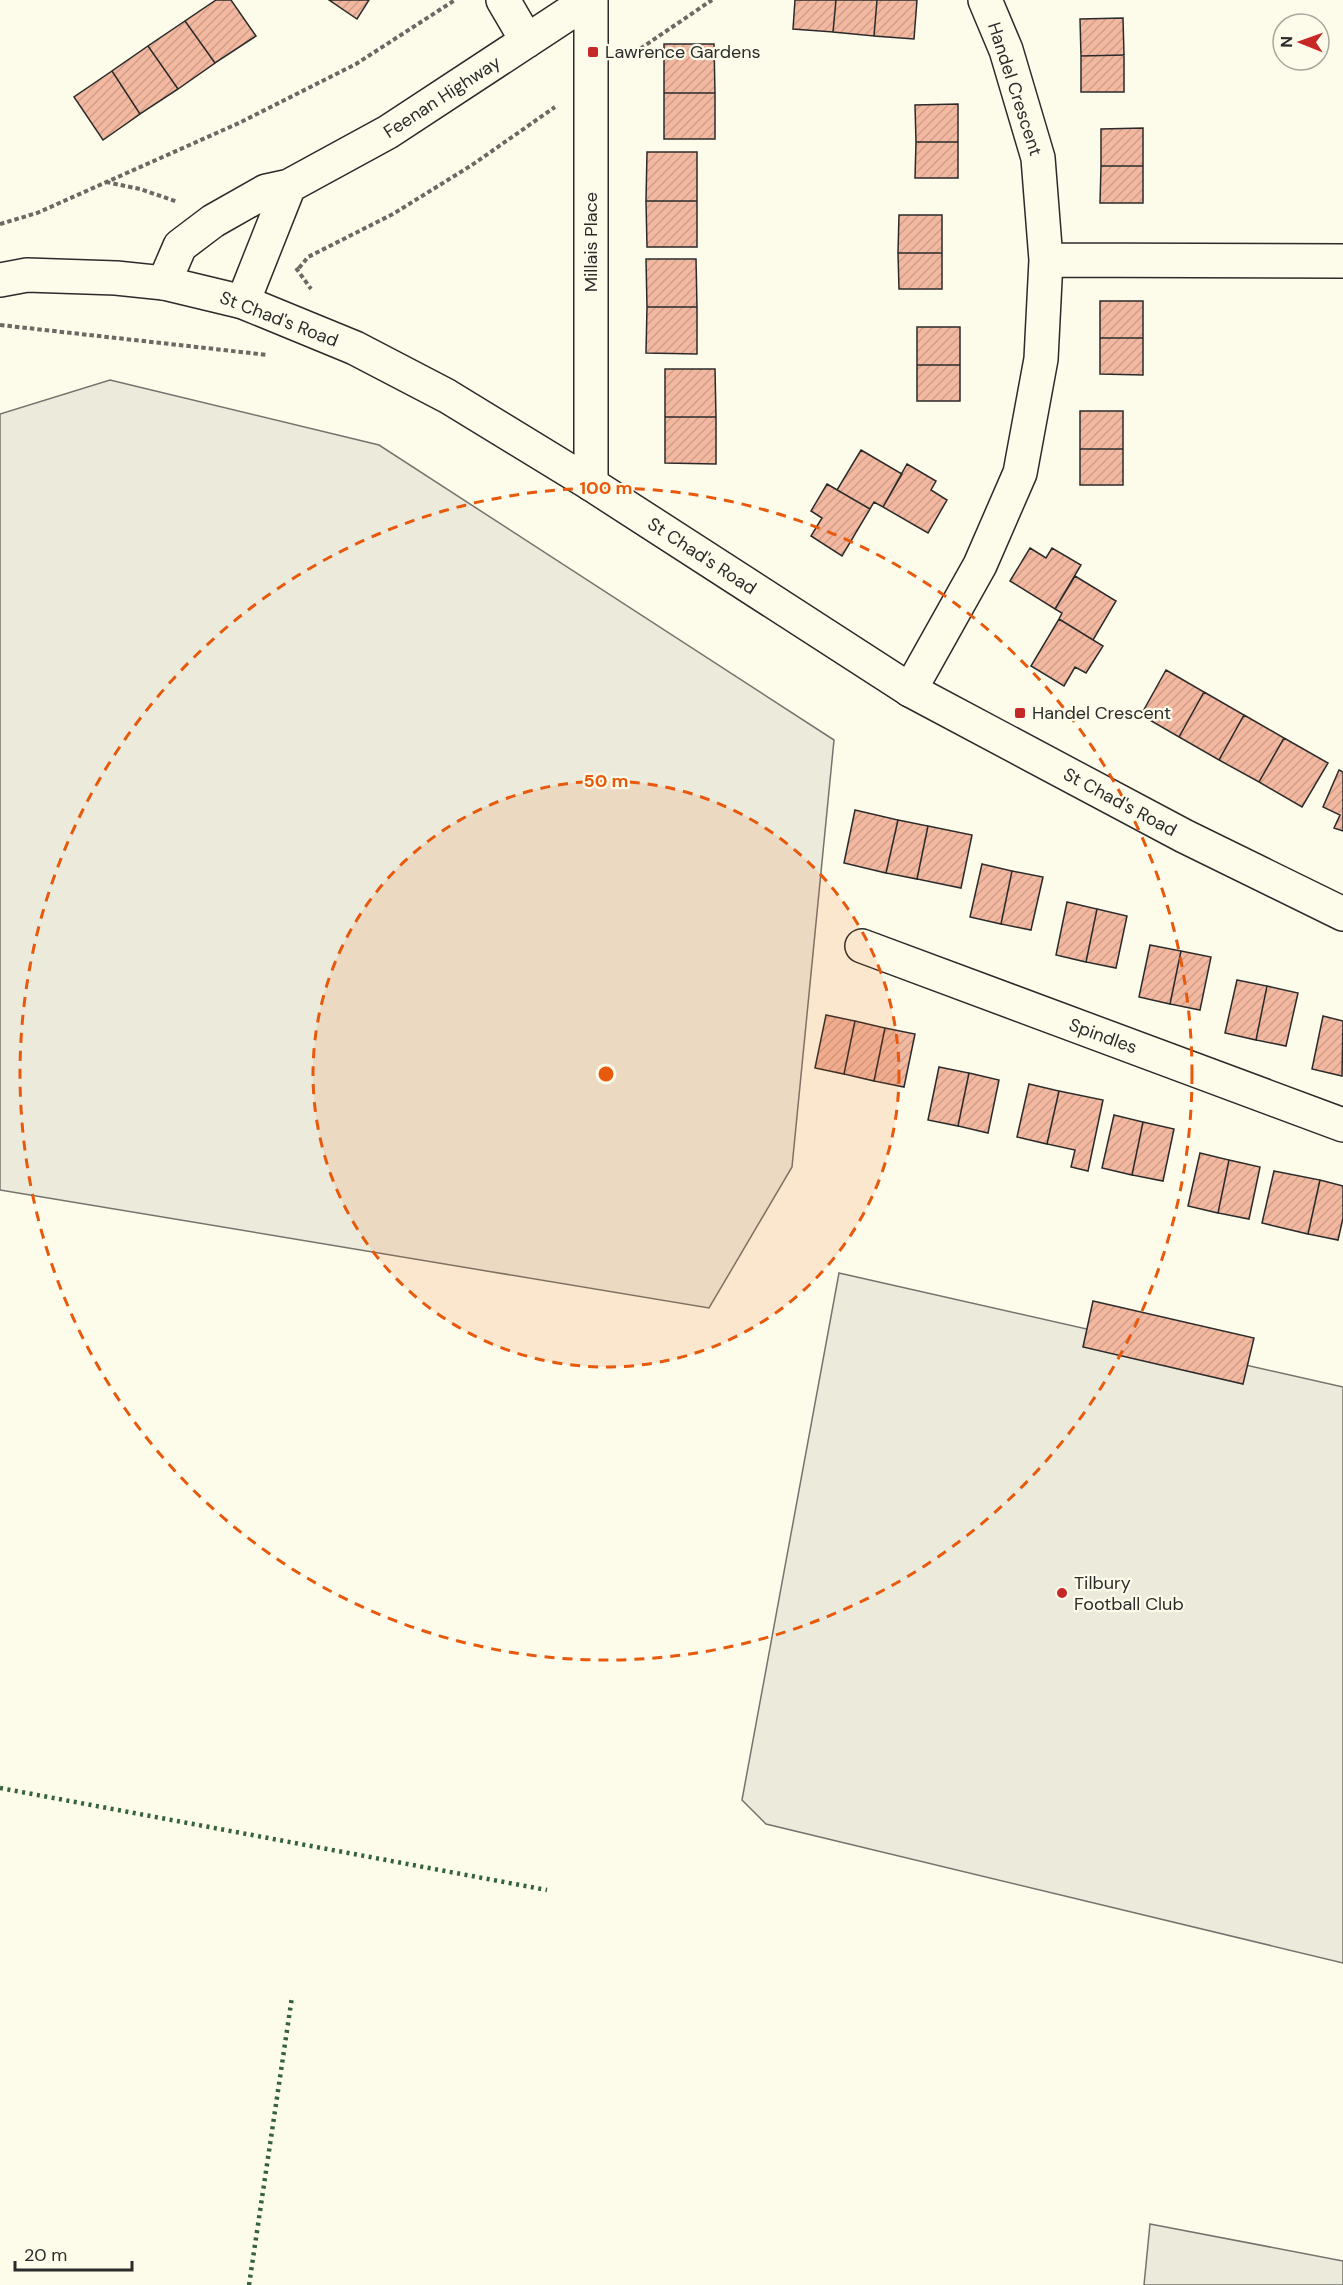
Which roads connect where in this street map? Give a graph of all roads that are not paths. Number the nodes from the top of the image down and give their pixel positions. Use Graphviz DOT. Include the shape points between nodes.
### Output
graph roads {
  1 [pos="504,0"];
  2 [pos="590,0"];
  3 [pos="985,0"];
  4 [pos="527,41"];
  5 [pos="290,186"];
  6 [pos="1046,260"];
  7 [pos="1343,261"];
  8 [pos="0,280"];
  9 [pos="164,283"];
  10 [pos="243,302"];
  11 [pos="591,484"];
  12 [pos="910,690"];
  13 [pos="1343,914"];
  14 [pos="862,946"];
  15 [pos="1343,1125"];
  1 -- 4 [label="street"];
  2 -- 4 [label="street, Feenan Highway"];
  2 -- 11 [label="street, Millais Place"];
  3 -- 6 [label="street, Handel Crescent" via="1006,50 1038,158"];
  4 -- 5 [label="street, Feenan Highway" via="388,132"];
  5 -- 9 [label="street, Feenan Highway" via="266,191 213,221 180,246"];
  5 -- 10 [label="street"];
  6 -- 7 [label="street"];
  6 -- 12 [label="street, Handel Crescent" via="1041,359 1020,473 980,565"];
  8 -- 9 [label="street, St Chad's Road" via="27,275"];
  9 -- 10 [label="street, St Chad's Road"];
  10 -- 11 [label="street, St Chad's Road" via="355,348 447,396"];
  11 -- 12 [label="street, St Chad's Road"];
  12 -- 13 [label="street, St Chad's Road" via="1184,836"];
  14 -- 15 [label="street, Spindles"];
}
